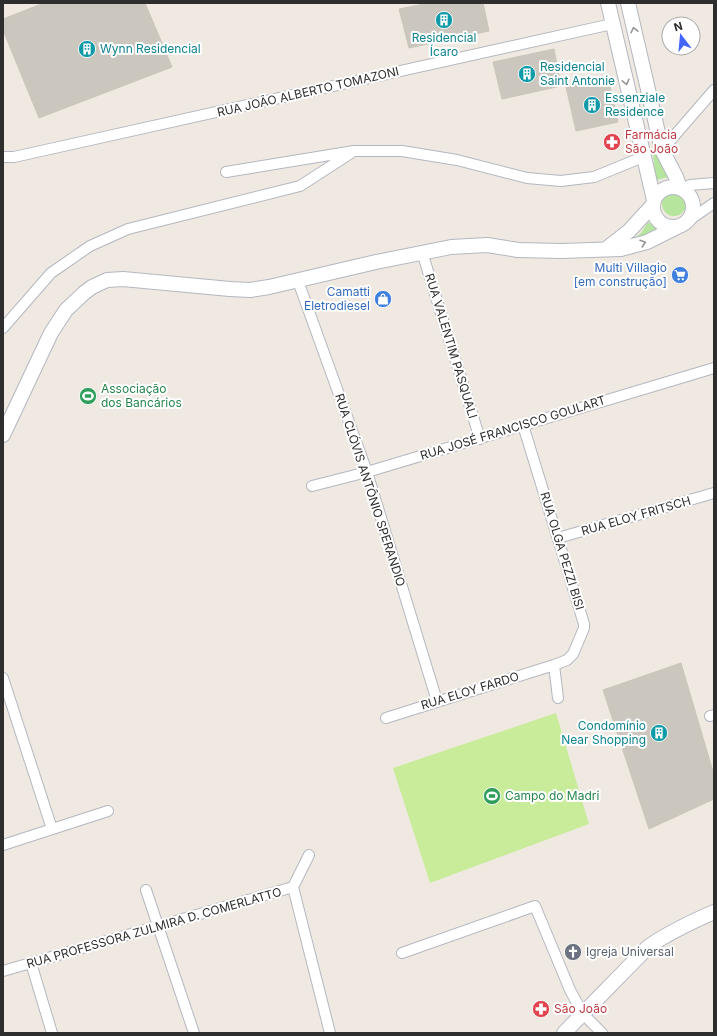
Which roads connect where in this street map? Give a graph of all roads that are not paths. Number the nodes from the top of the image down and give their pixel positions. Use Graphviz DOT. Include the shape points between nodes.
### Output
graph roads {
  1 [pos="608,3"];
  2 [pos="628,3"];
  3 [pos="612,24"];
  4 [pos="639,50"];
  5 [pos="620,55"];
  6 [pos="714,90"];
  7 [pos="662,150"];
  8 [pos="354,151"];
  9 [pos="3,157"];
  10 [pos="643,157"];
  11 [pos="226,172"];
  12 [pos="714,183"];
  13 [pos="681,188"];
  14 [pos="653,203"];
  15 [pos="714,203"];
  16 [pos="682,224"];
  17 [pos="606,249"];
  18 [pos="422,252"];
  19 [pos="298,281"];
  20 [pos="3,328"];
  21 [pos="714,368"];
  22 [pos="523,426"];
  23 [pos="3,435"];
  24 [pos="480,438"];
  25 [pos="367,472"];
  26 [pos="312,486"];
  27 [pos="714,493"];
  28 [pos="558,538"];
  29 [pos="554,665"];
  30 [pos="3,678"];
  31 [pos="558,698"];
  32 [pos="437,701"];
  33 [pos="386,718"];
  34 [pos="108,810"];
  35 [pos="52,829"];
  36 [pos="3,845"];
  37 [pos="309,855"];
  38 [pos="293,887"];
  39 [pos="146,890"];
  40 [pos="714,912"];
  41 [pos="158,926"];
  42 [pos="402,953"];
  43 [pos="31,963"];
  44 [pos="3,971"];
  45 [pos="583,1014"];
  46 [pos="52,1033"];
  47 [pos="194,1033"];
  48 [pos="330,1033"];
  49 [pos="564,1033"];
  50 [pos="602,1033"];
  1 -- 3 [label="main road"];
  4 -- 2 [label="main road, one-way"];
  3 -- 5 [label="main road"];
  3 -- 9 [label="street, RUA JOÃO ALBERTO TOMAZONI" via="22,155"];
  4 -- 5 [label="main road"];
  4 -- 7 [label="main road"];
  5 -- 10 [label="main road, one-way"];
  6 -- 7 [label="street"];
  7 -- 13 [label="main road"];
  8 -- 10 [label="street" via="402,151 456,160 527,178 560,181 594,177"];
  8 -- 11 [label="street"];
  8 -- 20 [label="street" via="300,186 128,228 90,246 51,273"];
  10 -- 14 [label="main road"];
  12 -- 13 [label="street"];
  13 -- 14 [label="main road" via="662,190"];
  13 -- 16 [label="main road" via="688,193 693,207 692,214"];
  14 -- 16 [label="main road" via="653,212 659,222 670,228"];
  14 -- 17 [label="main road" via="629,231"];
  15 -- 16 [label="street"];
  17 -- 16 [label="main road, one-way" via="621,249 642,244"];
  17 -- 18 [label="main road" via="561,252 518,250 487,245"];
  18 -- 19 [label="main road"];
  18 -- 24 [label="street, RUA VALENTIM PASQUALI"];
  19 -- 23 [label="main road" via="250,290 123,279 107,280 92,287 66,310 51,333"];
  19 -- 25 [label="street, RUA CLÓVIS ANTÔNIO SPERANDIO"];
  21 -- 22 [label="street, RUA JOSÉ FRANCISCO GOULART"];
  22 -- 24 [label="street, RUA JOSÉ FRANCISCO GOULART"];
  22 -- 28 [label="street, RUA OLGA PEZZI BISI"];
  24 -- 25 [label="street, RUA JOSÉ FRANCISCO GOULART"];
  25 -- 26 [label="street, RUA JOSÉ FRANCISCO GOULART"];
  25 -- 32 [label="street, RUA CLÓVIS ANTÔNIO SPERANDIO"];
  27 -- 28 [label="street, RUA ELOY FRITSCH"];
  28 -- 29 [label="street, RUA OLGA PEZZI BISI" via="584,628 573,654 567,660"];
  29 -- 31 [label="street"];
  29 -- 32 [label="street, RUA ELOY FARDO"];
  30 -- 35 [label="street"];
  32 -- 33 [label="street, RUA ELOY FARDO"];
  34 -- 35 [label="street"];
  35 -- 36 [label="street"];
  37 -- 38 [label="street, RUA PROFESSORA ZULMIRA D. COMERLATTO"];
  38 -- 41 [label="street, RUA PROFESSORA ZULMIRA D. COMERLATTO"];
  38 -- 48 [label="street"];
  39 -- 41 [label="street"];
  40 -- 45 [label="main road" via="679,927 648,947"];
  41 -- 43 [label="street, RUA PROFESSORA ZULMIRA D. COMERLATTO"];
  41 -- 47 [label="street"];
  42 -- 45 [label="street" via="535,906 570,990"];
  43 -- 44 [label="street, RUA PROFESSORA ZULMIRA D. COMERLATTO"];
  43 -- 46 [label="street"];
  45 -- 49 [label="main road"];
  45 -- 50 [label="street"];
}
